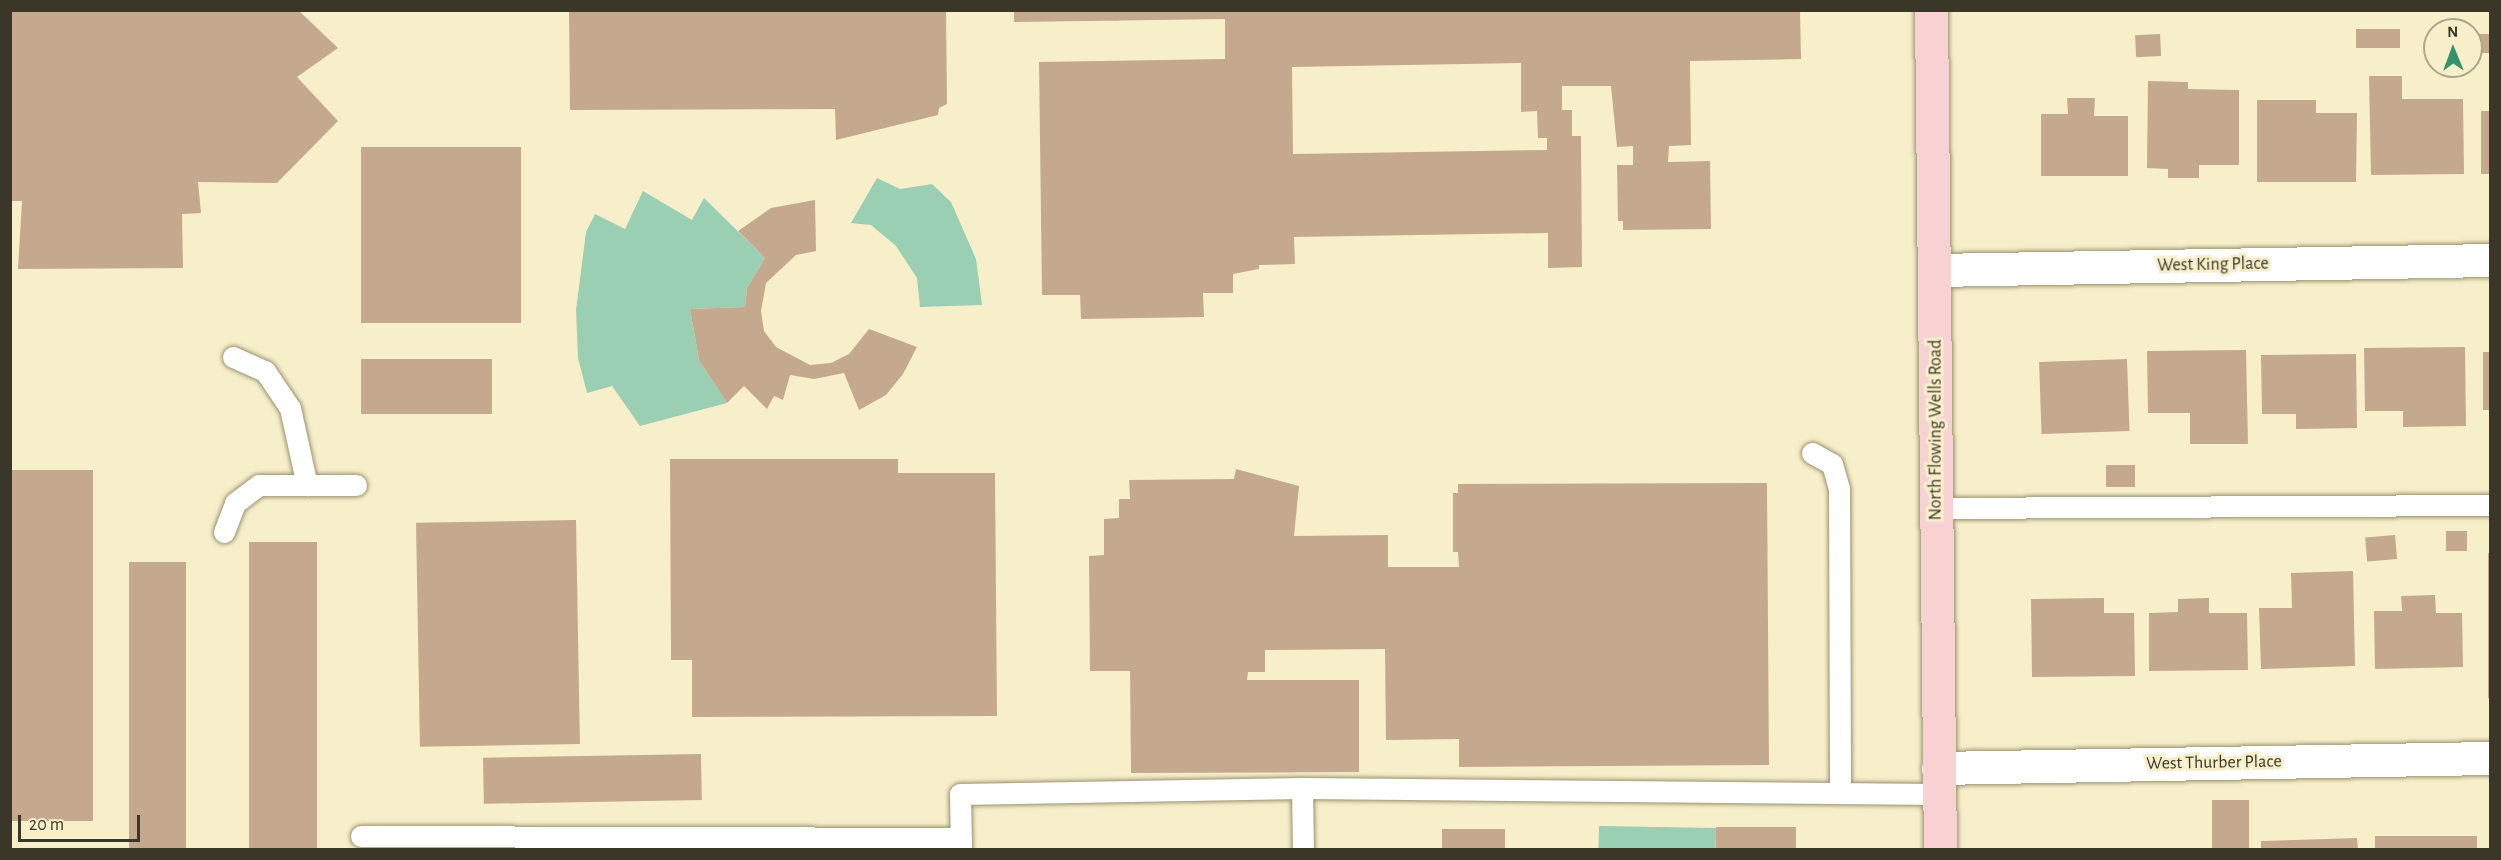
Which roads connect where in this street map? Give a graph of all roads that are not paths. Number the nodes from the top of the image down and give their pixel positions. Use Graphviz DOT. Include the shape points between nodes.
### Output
graph roads {
  1 [pos="1931,10"];
  2 [pos="2490,260"];
  3 [pos="1935,270"];
  4 [pos="233,357"];
  5 [pos="1812,453"];
  6 [pos="307,485"];
  7 [pos="356,485"];
  8 [pos="2490,505"];
  9 [pos="1935,508"];
  10 [pos="224,532"];
  11 [pos="2490,758"];
  12 [pos="1938,781"];
  13 [pos="1302,788"];
  14 [pos="1839,791"];
  15 [pos="361,836"];
  16 [pos="446,843"];
  17 [pos="961,844"];
  18 [pos="1303,849"];
  19 [pos="1940,849"];
  1 -- 3 [label="main road, North Flowing Wells Road"];
  2 -- 3 [label="street, West King Place"];
  3 -- 9 [label="main road, North Flowing Wells Road"];
  4 -- 6 [label="lane" via="265,371 290,408"];
  5 -- 14 [label="lane" via="1832,464 1839,488"];
  6 -- 7 [label="lane"];
  6 -- 10 [label="lane" via="259,485 235,503"];
  8 -- 9 [label="lane"];
  9 -- 12 [label="main road, North Flowing Wells Road"];
  11 -- 12 [label="street, West Thurber Place"];
  12 -- 14 [label="lane"];
  12 -- 19 [label="main road, North Flowing Wells Road"];
  13 -- 14 [label="lane"];
  13 -- 17 [label="lane" via="960,794"];
  13 -- 18 [label="lane"];
  15 -- 16 [label="lane"];
  16 -- 17 [label="lane"];
}
